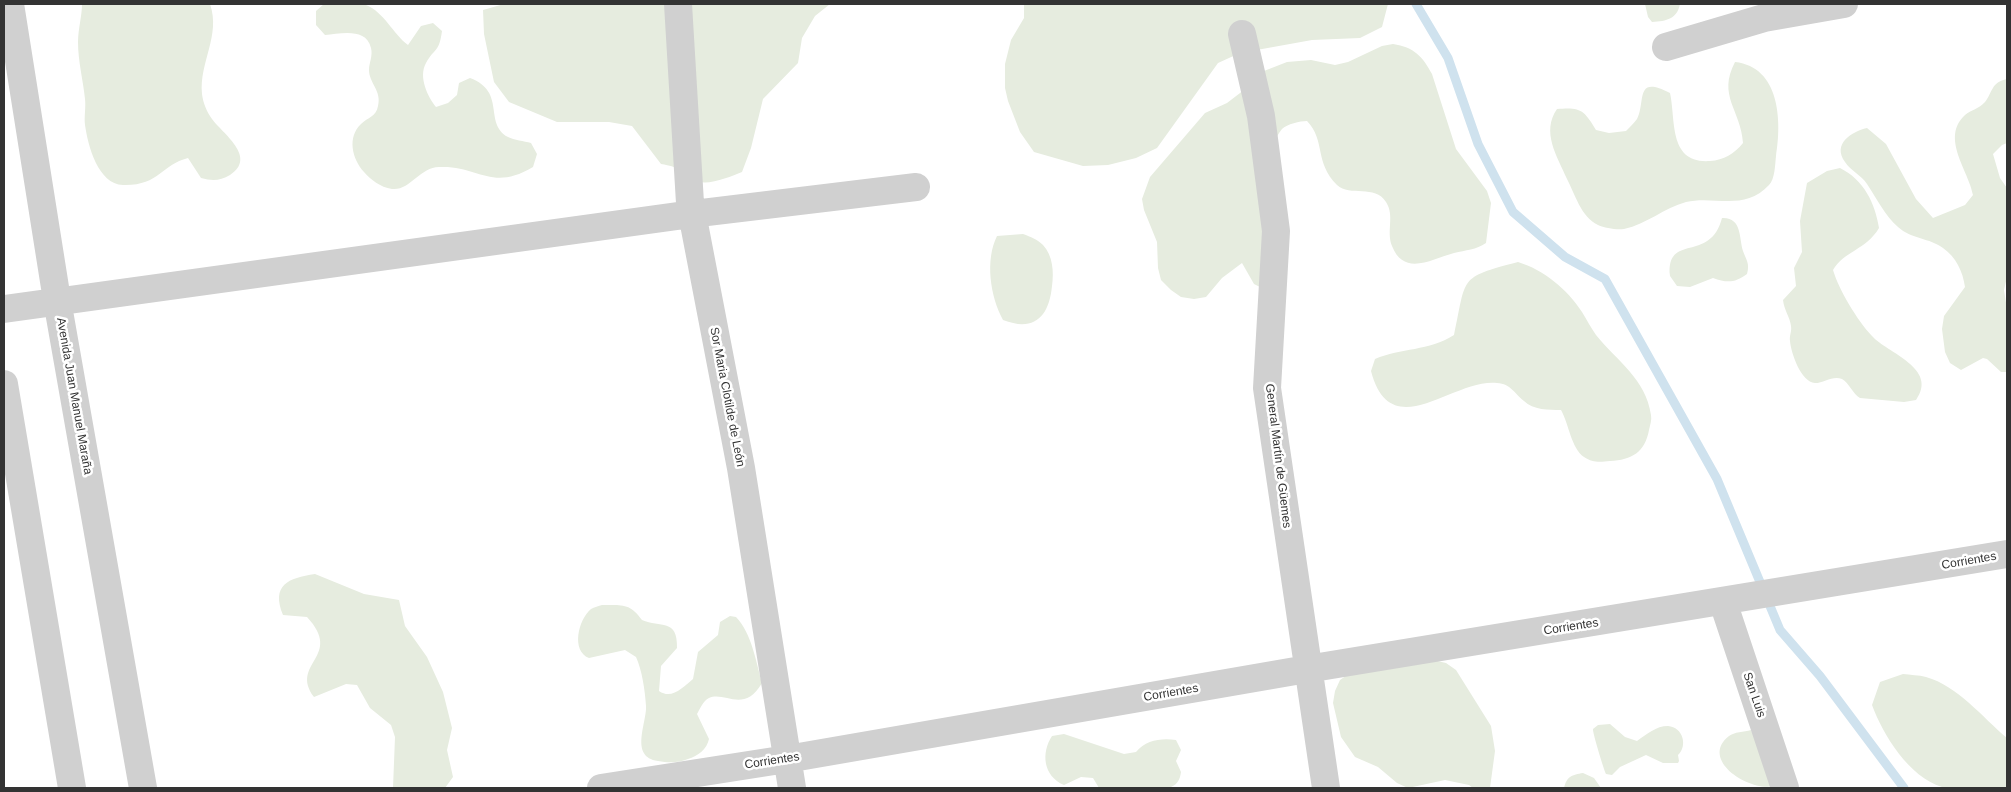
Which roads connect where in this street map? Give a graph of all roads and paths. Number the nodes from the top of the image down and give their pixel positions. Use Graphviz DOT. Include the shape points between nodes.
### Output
graph roads {
  1 [pos="10,4"];
  2 [pos="678,4"];
  3 [pos="1844,4"];
  4 [pos="1242,34"];
  5 [pos="1666,47"];
  6 [pos="916,187"];
  7 [pos="692,214"];
  8 [pos="57,300"];
  9 [pos="4,309"];
  10 [pos="4,384"];
  11 [pos="2007,554"];
  12 [pos="1733,601"];
  13 [pos="1307,669"];
  14 [pos="787,759"];
  15 [pos="72,788"];
  16 [pos="143,788"];
  17 [pos="600,788"];
  18 [pos="792,788"];
  19 [pos="1326,788"];
  20 [pos="1785,788"];
  1 -- 8 [label="street, Avenida Juan Manuel Maraña"];
  2 -- 7 [label="street, Sor Maria Clotilde de León"];
  3 -- 5 [label="street" via="1764,18"];
  4 -- 13 [label="street, General Martín de Güemes" via="1261,116 1276,231 1267,388"];
  6 -- 7 [label="street"];
  7 -- 8 [label="street"];
  7 -- 14 [label="street, Sor Maria Clotilde de León" via="741,468"];
  8 -- 9 [label="street"];
  8 -- 16 [label="street, Avenida Juan Manuel Maraña"];
  10 -- 15 [label="street"];
  11 -- 12 [label="street, Corrientes"];
  12 -- 13 [label="street, Corrientes"];
  12 -- 20 [label="street, San Luis"];
  13 -- 14 [label="street, Corrientes"];
  13 -- 19 [label="street, General Martín de Güemes"];
  14 -- 17 [label="street, Corrientes"];
  14 -- 18 [label="street, Sor Maria Clotilde de León"];
}
